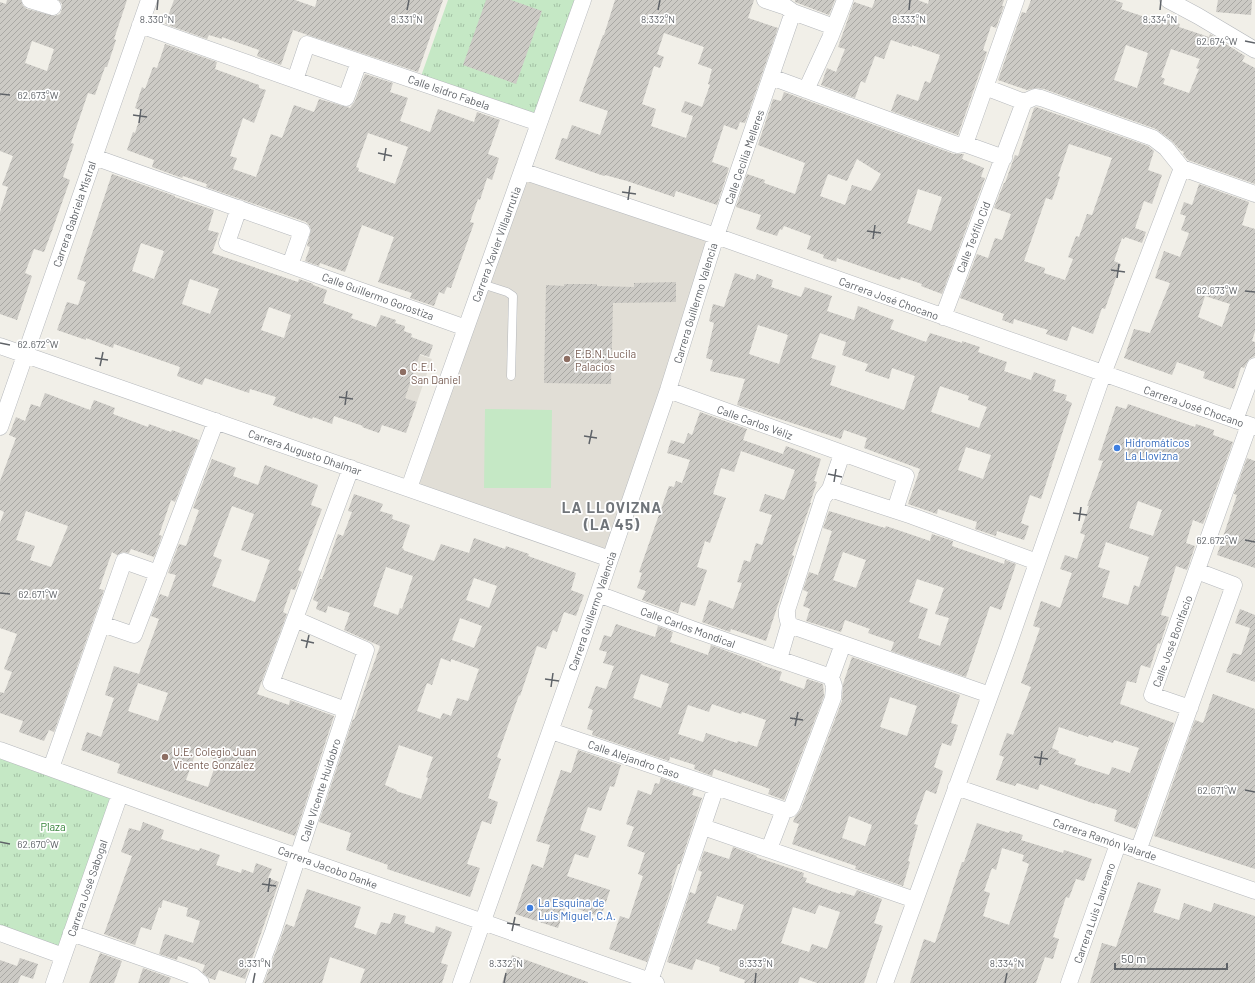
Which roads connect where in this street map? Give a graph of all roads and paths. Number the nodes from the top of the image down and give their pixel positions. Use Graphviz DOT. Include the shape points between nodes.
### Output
graph roads {
  1 [pos="149,0"];
  2 [pos="583,0"];
  3 [pos="765,0"];
  4 [pos="845,0"];
  5 [pos="1016,0"];
  6 [pos="1168,0"];
  7 [pos="35,1"];
  8 [pos="52,7"];
  9 [pos="793,12"];
  10 [pos="140,25"];
  11 [pos="834,27"];
  12 [pos="1255,50"];
  13 [pos="359,62"];
  14 [pos="771,77"];
  15 [pos="295,80"];
  16 [pos="985,87"];
  17 [pos="806,90"];
  18 [pos="1024,102"];
  19 [pos="539,123"];
  20 [pos="965,144"];
  21 [pos="94,157"];
  22 [pos="1004,158"];
  23 [pos="1182,168"];
  24 [pos="522,171"];
  25 [pos="1255,194"];
  26 [pos="239,208"];
  27 [pos="716,236"];
  28 [pos="290,265"];
  29 [pos="482,284"];
  30 [pos="943,317"];
  31 [pos="466,328"];
  32 [pos="0,346"];
  33 [pos="25,355"];
  34 [pos="1255,366"];
  35 [pos="1103,374"];
  36 [pos="511,376"];
  37 [pos="668,390"];
  38 [pos="216,421"];
  39 [pos="1246,424"];
  40 [pos="0,427"];
  41 [pos="842,454"];
  42 [pos="350,468"];
  43 [pos="409,488"];
  44 [pos="830,489"];
  45 [pos="895,510"];
  46 [pos="610,559"];
  47 [pos="1038,562"];
  48 [pos="1197,571"];
  49 [pos="158,573"];
  50 [pos="598,594"];
  51 [pos="295,619"];
  52 [pos="102,624"];
  53 [pos="789,625"];
  54 [pos="843,644"];
  55 [pos="779,659"];
  56 [pos="831,677"];
  57 [pos="990,695"];
  58 [pos="1190,708"];
  59 [pos="346,710"];
  60 [pos="551,730"];
  61 [pos="0,750"];
  62 [pos="50,768"];
  63 [pos="956,787"];
  64 [pos="716,788"];
  65 [pos="120,794"];
  66 [pos="784,810"];
  67 [pos="703,827"];
  68 [pos="1118,844"];
  69 [pos="769,849"];
  70 [pos="1138,851"];
  71 [pos="298,857"];
  72 [pos="1255,891"];
  73 [pos="915,900"];
  74 [pos="483,922"];
  75 [pos="0,933"];
  76 [pos="71,933"];
  77 [pos="63,956"];
  78 [pos="653,982"];
  79 [pos="54,983"];
  80 [pos="201,983"];
  81 [pos="254,983"];
  82 [pos="461,983"];
  83 [pos="885,983"];
  84 [pos="1069,983"];
  1 -- 10 [label="street, Carrera Gabriela Mistral"];
  2 -- 19 [label="street, Carrera Xavier Villaurrutia"];
  3 -- 9 [label="street"];
  4 -- 11 [label="street"];
  5 -- 16 [label="street"];
  6 -- 12 [label="street"];
  7 -- 8 [label="street"];
  9 -- 11 [label="street"];
  9 -- 14 [label="street, Calle Cecilia Melleres"];
  10 -- 15 [label="street"];
  10 -- 21 [label="street, Carrera Gabriela Mistral"];
  11 -- 17 [label="street"];
  13 -- 15 [label="street" via="346,98"];
  13 -- 15 [label="street, Calle Isidro Fabela" via="307,44"];
  13 -- 19 [label="street, Calle Isidro Fabela"];
  14 -- 17 [label="street"];
  14 -- 27 [label="street, Calle Cecilia Melleres"];
  16 -- 18 [label="street"];
  16 -- 20 [label="street"];
  17 -- 20 [label="street" via="957,145"];
  18 -- 22 [label="street, Calle Teófilo Cid"];
  18 -- 23 [label="street" via="1035,97 1041,98 1153,138 1166,148"];
  19 -- 24 [label="street, Carrera Xavier Villaurrutia"];
  20 -- 22 [label="street"];
  21 -- 26 [label="street"];
  21 -- 33 [label="street, Carrera Gabriela Mistral"];
  22 -- 30 [label="street, Calle Teófilo Cid"];
  23 -- 25 [label="street"];
  23 -- 35 [label="street"];
  24 -- 27 [label="street, Carrera José Chocano"];
  24 -- 29 [label="street, Carrera Xavier Villaurrutia"];
  26 -- 28 [label="street" via="302,231"];
  26 -- 28 [label="street, Calle Guillermo Gorostiza" via="227,243"];
  27 -- 30 [label="street, Carrera José Chocano"];
  27 -- 37 [label="street, Carrera Guillermo Valencia"];
  28 -- 31 [label="street, Calle Guillermo Gorostiza"];
  29 -- 31 [label="street, Carrera Xavier Villaurrutia"];
  29 -- 36 [label="lane" via="513,296"];
  30 -- 35 [label="street, Carrera José Chocano"];
  31 -- 43 [label="street, Carrera Xavier Villaurrutia"];
  32 -- 33 [label="street, Carrera Augusto Dhalmar"];
  33 -- 38 [label="street, Carrera Augusto Dhalmar"];
  33 -- 40 [label="street, Carrera Gabriela Mistral"];
  34 -- 39 [label="street, Calle José Bonifacio"];
  35 -- 39 [label="street, Carrera José Chocano"];
  35 -- 47 [label="street"];
  37 -- 41 [label="street, Calle Carlos Véliz"];
  37 -- 46 [label="street, Carrera Guillermo Valencia"];
  38 -- 42 [label="street, Carrera Augusto Dhalmar"];
  38 -- 49 [label="street"];
  39 -- 48 [label="street, Calle José Bonifacio"];
  41 -- 44 [label="street"];
  41 -- 45 [label="street, Calle Carlos Véliz" via="906,476"];
  42 -- 43 [label="street, Carrera Augusto Dhalmar"];
  42 -- 51 [label="street"];
  43 -- 46 [label="street, Carrera Augusto Dhalmar"];
  44 -- 45 [label="street"];
  44 -- 53 [label="street" via="824,498 787,610"];
  45 -- 47 [label="street"];
  46 -- 50 [label="street, Carrera Guillermo Valencia"];
  47 -- 57 [label="street"];
  48 -- 58 [label="street" via="1234,585"];
  48 -- 58 [label="street, Calle José Bonifacio" via="1152,695"];
  49 -- 52 [label="street" via="134,635"];
  49 -- 52 [label="street" via="124,561"];
  50 -- 55 [label="street, Calle Carlos Mondical"];
  50 -- 60 [label="street, Carrera Guillermo Valencia"];
  51 -- 59 [label="street, Calle Vicente Huidobro" via="366,650"];
  51 -- 59 [label="street" via="271,683"];
  52 -- 62 [label="street"];
  53 -- 54 [label="street"];
  53 -- 55 [label="street"];
  54 -- 56 [label="street"];
  54 -- 57 [label="street"];
  55 -- 56 [label="street, Calle Carlos Mondical"];
  56 -- 66 [label="street" via="834,686 833,698 792,806"];
  57 -- 63 [label="street"];
  58 -- 70 [label="street"];
  59 -- 71 [label="street, Calle Vicente Huidobro"];
  60 -- 64 [label="street, Calle Alejandro Caso"];
  60 -- 74 [label="street, Carrera Guillermo Valencia"];
  61 -- 62 [label="street, Carrera Jacobo Danke"];
  62 -- 65 [label="street, Carrera Jacobo Danke"];
  63 -- 68 [label="street, Carrera Ramón Valarde"];
  63 -- 73 [label="street"];
  64 -- 66 [label="street, Calle Alejandro Caso"];
  64 -- 67 [label="street"];
  65 -- 71 [label="street, Carrera Jacobo Danke"];
  65 -- 76 [label="street, Carrera José Sabogal"];
  66 -- 69 [label="street"];
  67 -- 69 [label="street"];
  67 -- 78 [label="street"];
  68 -- 70 [label="street, Carrera Ramón Valarde"];
  68 -- 84 [label="street, Carrera Luis Laureano"];
  69 -- 73 [label="street"];
  70 -- 72 [label="street, Carrera Ramón Valarde"];
  71 -- 74 [label="street, Carrera Jacobo Danke"];
  71 -- 81 [label="street, Calle Vicente Huidobro"];
  73 -- 83 [label="street"];
  74 -- 78 [label="street, Carrera Jacobo Danke"];
  74 -- 82 [label="street, Carrera Guillermo Valencia"];
  75 -- 77 [label="street"];
  76 -- 77 [label="street, Carrera José Sabogal"];
  76 -- 80 [label="street" via="180,971"];
  77 -- 79 [label="street, Carrera José Sabogal"];
}
